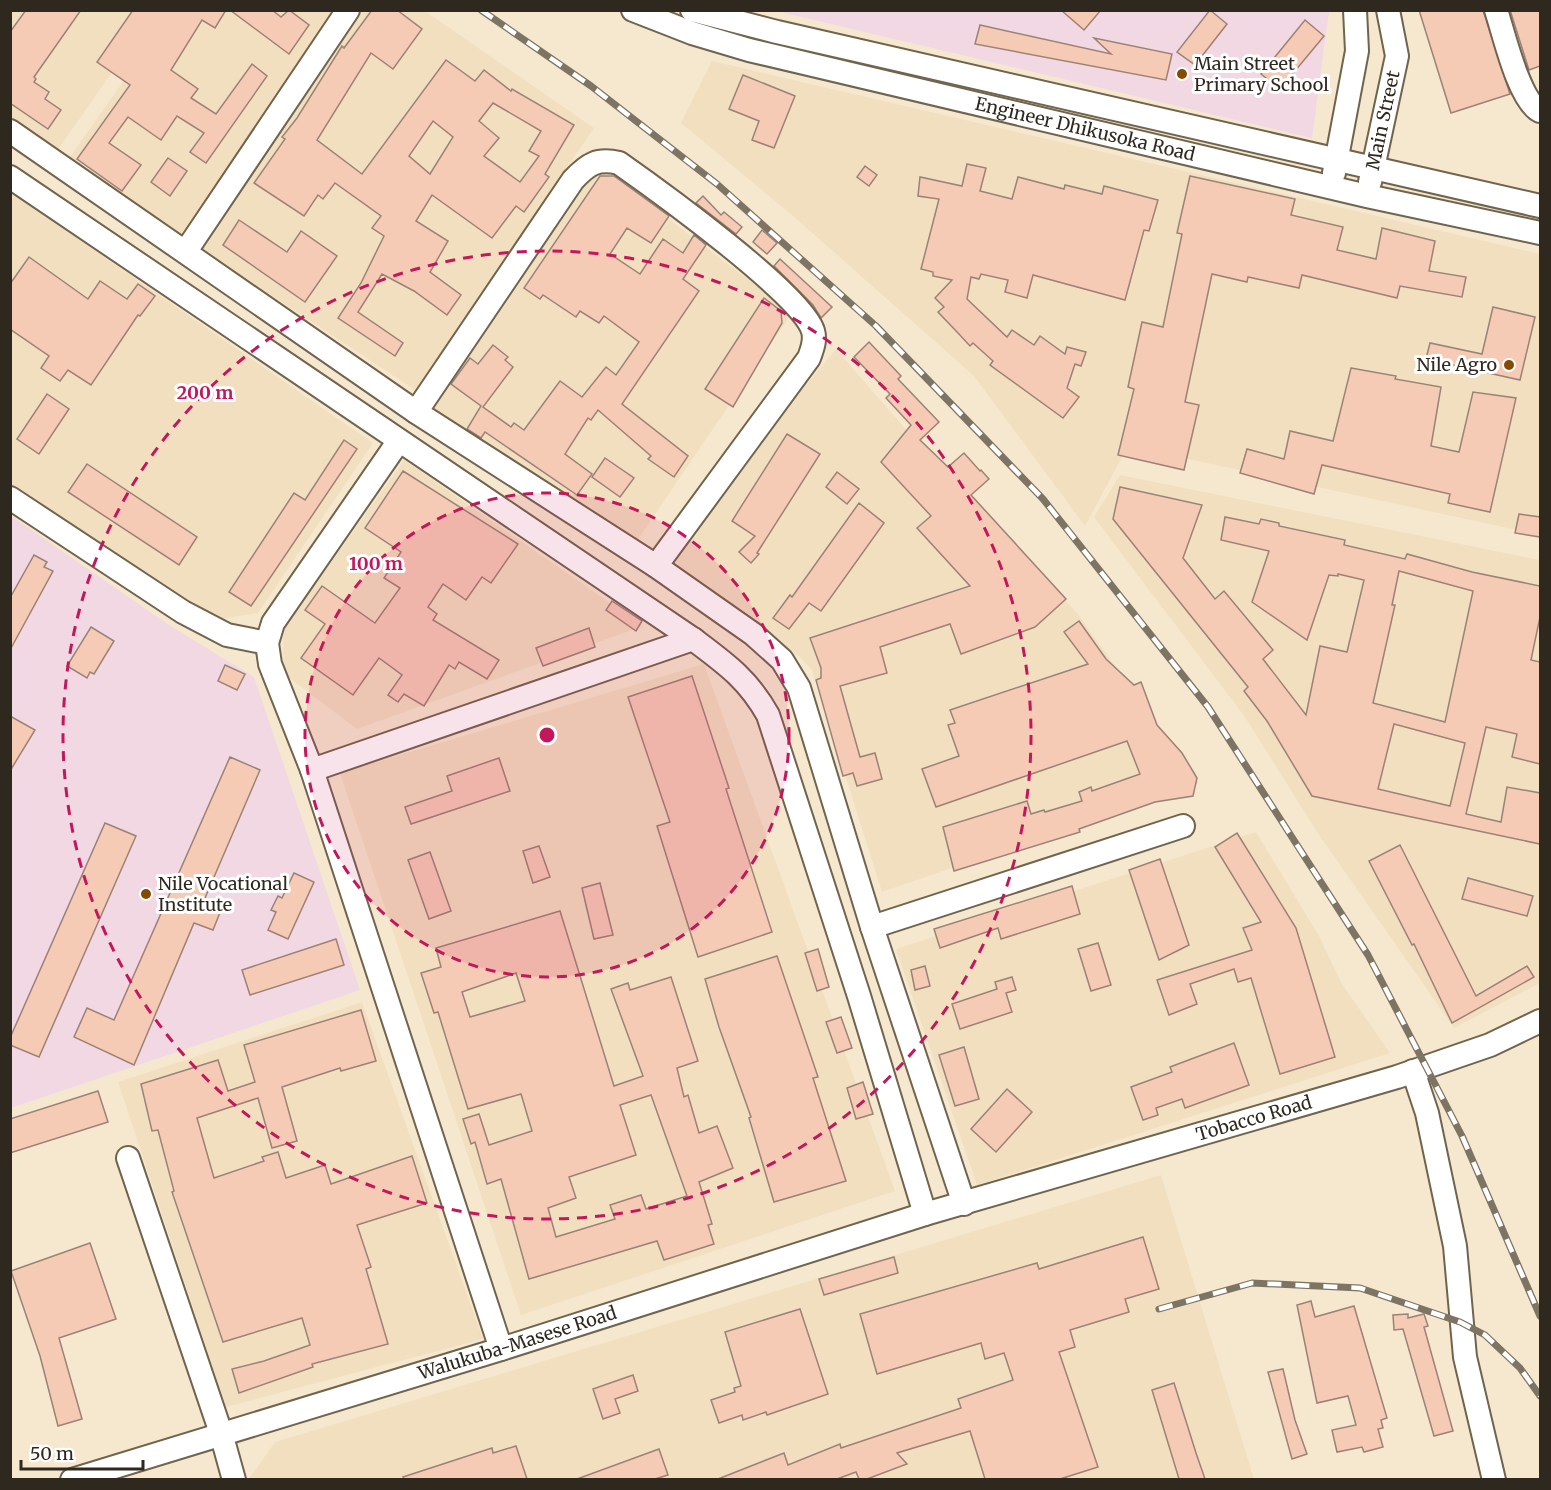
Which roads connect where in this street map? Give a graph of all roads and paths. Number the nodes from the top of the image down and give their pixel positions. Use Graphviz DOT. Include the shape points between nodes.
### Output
graph roads {
  1 [pos="348,10"];
  2 [pos="633,10"];
  3 [pos="692,10"];
  4 [pos="1355,10"];
  5 [pos="1388,10"];
  6 [pos="1496,10"];
  7 [pos="1540,111"];
  8 [pos="10,131"];
  9 [pos="1336,159"];
  10 [pos="1373,168"];
  11 [pos="10,177"];
  12 [pos="1333,186"];
  13 [pos="1367,196"];
  14 [pos="1540,206"];
  15 [pos="1540,233"];
  16 [pos="186,251"];
  17 [pos="237,287"];
  18 [pos="217,318"];
  19 [pos="361,373"];
  20 [pos="342,403"];
  21 [pos="416,412"];
  22 [pos="398,442"];
  23 [pos="464,444"];
  24 [pos="446,474"];
  25 [pos="10,498"];
  26 [pos="598,531"];
  27 [pos="579,563"];
  28 [pos="656,566"];
  29 [pos="693,639"];
  30 [pos="267,643"];
  31 [pos="312,770"];
  32 [pos="1183,826"];
  33 [pos="855,871"];
  34 [pos="820,881"];
  35 [pos="872,927"];
  36 [pos="892,987"];
  37 [pos="859,996"];
  38 [pos="1540,1021"];
  39 [pos="1413,1071"];
  40 [pos="128,1158"];
  41 [pos="964,1204"];
  42 [pos="925,1214"];
  43 [pos="501,1349"];
  44 [pos="221,1433"];
  45 [pos="72,1479"];
  46 [pos="234,1479"];
  47 [pos="1494,1479"];
  1 -- 16 [label="street"];
  2 -- 12 [label="street, Engineer Dhikusoka Road" via="749,50"];
  3 -- 9 [label="street, Engineer Dhikusoka Road"];
  4 -- 9 [label="street" via="1357,51"];
  5 -- 10 [label="street, Main Street" via="1398,56"];
  6 -- 7 [label="street" via="1524,94 1533,108"];
  8 -- 16 [label="street"];
  9 -- 10 [label="street, Engineer Dhikusoka Road"];
  9 -- 12 [label="street"];
  10 -- 13 [label="street, Main Street"];
  10 -- 14 [label="street, Engineer Dhikusoka Road"];
  11 -- 18 [label="street"];
  12 -- 13 [label="street, Engineer Dhikusoka Road"];
  13 -- 15 [label="street, Engineer Dhikusoka Road"];
  16 -- 17 [label="street"];
  17 -- 18 [label="street"];
  17 -- 19 [label="street"];
  18 -- 20 [label="street"];
  19 -- 20 [label="street"];
  19 -- 21 [label="street"];
  20 -- 22 [label="street"];
  21 -- 23 [label="street"];
  21 -- 28 [label="street" via="573,180 589,163 619,163 721,239 787,297 814,332 809,358"];
  22 -- 24 [label="street"];
  22 -- 30 [label="street" via="273,623"];
  23 -- 24 [label="street"];
  23 -- 26 [label="street"];
  24 -- 27 [label="street"];
  25 -- 30 [label="street" via="183,612 227,635"];
  26 -- 27 [label="street"];
  26 -- 28 [label="street"];
  27 -- 29 [label="street"];
  28 -- 33 [label="street" via="753,634 782,660 799,688"];
  29 -- 31 [label="street"];
  29 -- 34 [label="street" via="755,691 768,715"];
  30 -- 31 [label="street" via="270,664"];
  31 -- 43 [label="street"];
  32 -- 35 [label="street"];
  33 -- 34 [label="street"];
  33 -- 35 [label="street"];
  34 -- 37 [label="street"];
  35 -- 36 [label="street"];
  36 -- 37 [label="street"];
  36 -- 41 [label="street"];
  37 -- 42 [label="street"];
  38 -- 39 [label="street, Tobacco Road" via="1490,1045"];
  39 -- 41 [label="street, Tobacco Road"];
  39 -- 47 [label="street" via="1427,1113 1455,1246 1465,1357"];
  40 -- 44 [label="street"];
  41 -- 42 [label="street, Walukuba-Masese Road"];
  42 -- 43 [label="street, Walukuba-Masese Road"];
  43 -- 44 [label="street, Walukuba-Masese Road"];
  44 -- 45 [label="street, Walukuba-Masese Road"];
  44 -- 46 [label="street"];
}
